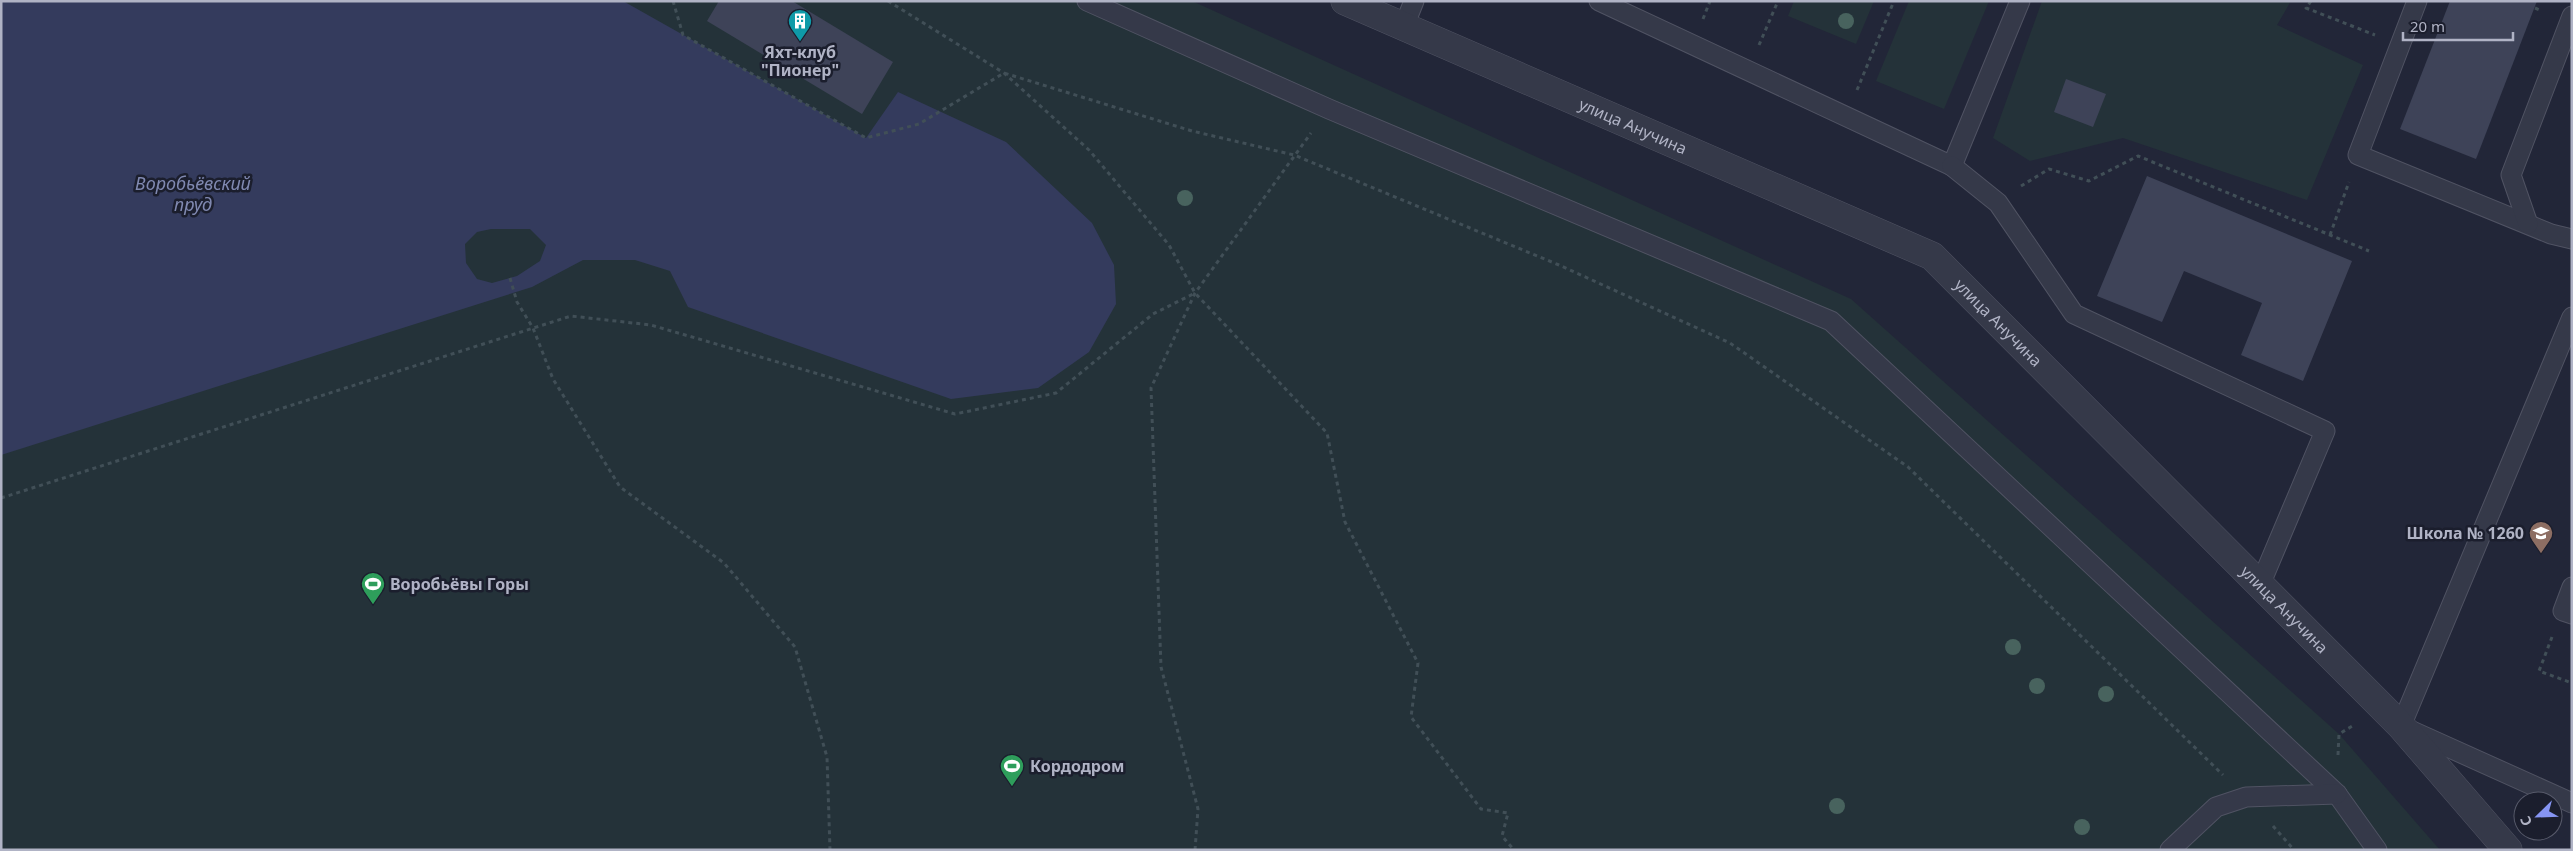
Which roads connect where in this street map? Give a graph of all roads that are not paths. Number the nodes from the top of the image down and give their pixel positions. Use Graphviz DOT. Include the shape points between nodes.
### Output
graph roads {
  1 [pos="1087,1"];
  2 [pos="1345,1"];
  3 [pos="1414,1"];
  4 [pos="1599,1"];
  5 [pos="2020,1"];
  6 [pos="2417,1"];
  7 [pos="2572,16"];
  8 [pos="1404,26"];
  9 [pos="1952,166"];
  10 [pos="2528,224"];
  11 [pos="2572,240"];
  12 [pos="2572,316"];
  13 [pos="2260,585"];
  14 [pos="2572,588"];
  15 [pos="2567,612"];
  16 [pos="2401,726"];
  17 [pos="2337,794"];
  18 [pos="2572,803"];
  19 [pos="2170,850"];
  20 [pos="2377,850"];
  21 [pos="2508,850"];
  1 -- 17 [label="lane" via="1329,109 1831,321"];
  2 -- 8 [label="street, улица Анучина"];
  3 -- 8 [label="lane"];
  4 -- 9 [label="lane"];
  5 -- 9 [label="lane"];
  6 -- 10 [label="lane" via="2358,155"];
  7 -- 10 [label="lane" via="2511,174"];
  8 -- 13 [label="street, улица Анучина" via="1932,256"];
  9 -- 13 [label="lane" via="1996,202 2074,314 2325,431"];
  10 -- 11 [label="lane"];
  12 -- 16 [label="lane"];
  13 -- 16 [label="street, улица Анучина"];
  14 -- 15 [label="lane"];
  16 -- 18 [label="lane"];
  16 -- 21 [label="street, улица Анучина"];
  17 -- 19 [label="lane" via="2246,797 2216,807"];
  17 -- 20 [label="lane"];
}
